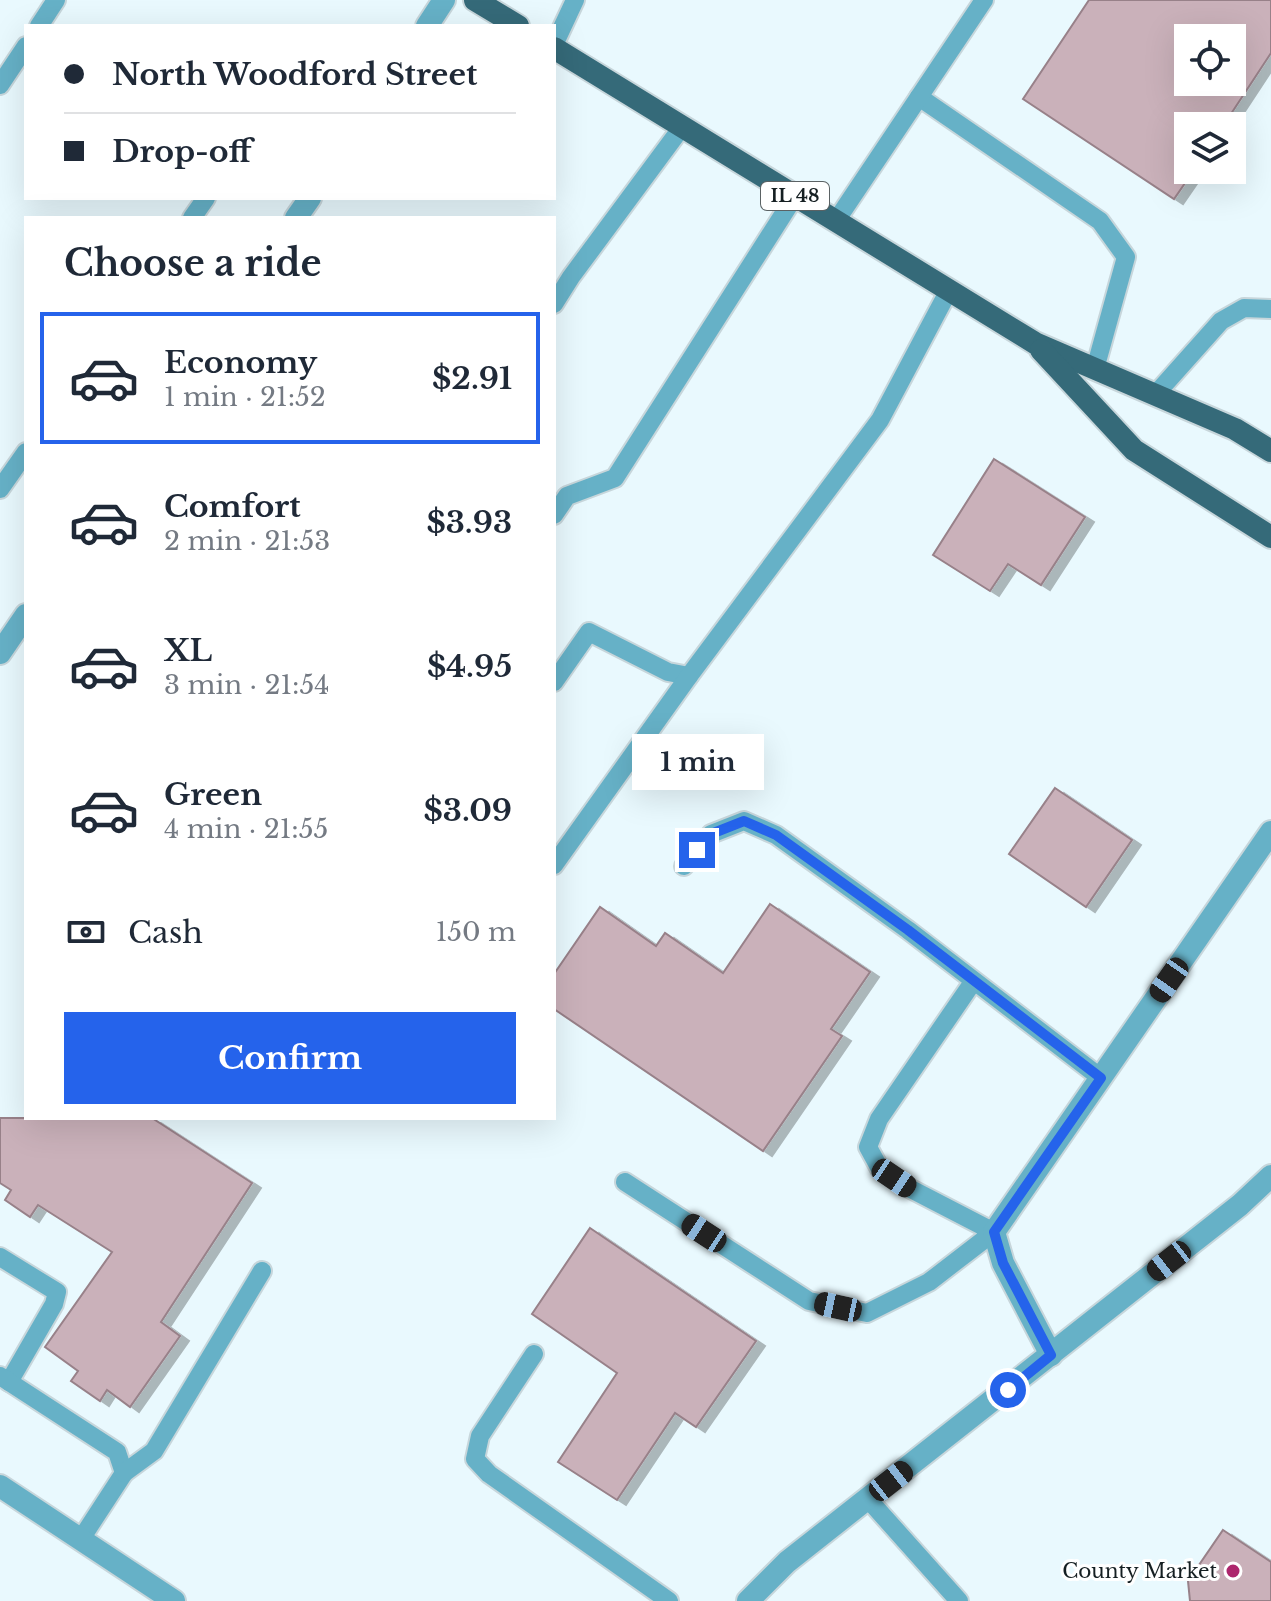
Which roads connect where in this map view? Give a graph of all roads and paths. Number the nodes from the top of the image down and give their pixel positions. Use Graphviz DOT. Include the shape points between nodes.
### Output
graph roads {
  1 [pos="56,0"];
  2 [pos="444,0"];
  3 [pos="475,0"];
  4 [pos="575,0"];
  5 [pos="984,0"];
  6 [pos="40,24"];
  7 [pos="428,24"];
  8 [pos="515,24"];
  9 [pos="556,43"];
  10 [pos="556,48"];
  11 [pos="24,49"];
  12 [pos="0,85"];
  13 [pos="919,97"];
  14 [pos="682,127"];
  15 [pos="795,196"];
  16 [pos="836,221"];
  17 [pos="949,290"];
  18 [pos="556,301"];
  19 [pos="1271,309"];
  20 [pos="1035,343"];
  21 [pos="1095,369"];
  22 [pos="1155,395"];
  23 [pos="1271,451"];
  24 [pos="24,455"];
  25 [pos="0,489"];
  26 [pos="556,512"];
  27 [pos="1271,537"];
  28 [pos="24,618"];
  29 [pos="0,653"];
  30 [pos="689,676"];
  31 [pos="556,679"];
  32 [pos="1271,832"];
  33 [pos="556,862"];
  34 [pos="684,866"];
  35 [pos="973,982"];
  36 [pos="1101,1078"];
  37 [pos="1271,1176"];
  38 [pos="625,1182"];
  39 [pos="994,1232"];
  40 [pos="0,1257"];
  41 [pos="262,1271"];
  42 [pos="534,1354"];
  43 [pos="1051,1355"];
  44 [pos="4,1379"];
  45 [pos="124,1473"];
  46 [pos="0,1486"];
  47 [pos="868,1499"];
  48 [pos="81,1539"];
  49 [pos="174,1601"];
  50 [pos="669,1601"];
  51 [pos="748,1601"];
  52 [pos="959,1601"];
  1 -- 6 [label="lane"];
  2 -- 7 [label="street"];
  3 -- 8 [label="main road"];
  4 -- 9 [label="lane"];
  5 -- 13 [label="lane"];
  10 -- 14 [label="main road, IL 48"];
  11 -- 12 [label="lane"];
  13 -- 16 [label="lane"];
  13 -- 21 [label="lane" via="1100,221 1126,257"];
  14 -- 15 [label="main road, IL 48"];
  14 -- 18 [label="lane"];
  15 -- 16 [label="main road, IL 48"];
  15 -- 26 [label="lane" via="615,478 567,496"];
  16 -- 17 [label="main road, IL 48"];
  17 -- 20 [label="main road, IL 48"];
  17 -- 30 [label="lane" via="880,420"];
  19 -- 22 [label="lane" via="1244,308 1221,321"];
  20 -- 21 [label="main road, IL 48"];
  20 -- 27 [label="main road, IL 48" via="1134,450"];
  21 -- 22 [label="main road, IL 48"];
  22 -- 23 [label="main road, IL 48" via="1235,429"];
  24 -- 25 [label="lane"];
  28 -- 29 [label="street"];
  30 -- 31 [label="lane" via="668,672 589,632"];
  30 -- 33 [label="lane"];
  32 -- 36 [label="street"];
  34 -- 35 [label="lane" via="711,834 744,821 776,835"];
  35 -- 36 [label="lane"];
  35 -- 39 [label="lane" via="879,1119 868,1147 880,1169"];
  36 -- 39 [label="street"];
  37 -- 43 [label="street"];
  38 -- 39 [label="lane" via="809,1301 867,1313 929,1282"];
  39 -- 43 [label="street" via="1003,1263"];
  40 -- 44 [label="lane" via="57,1292"];
  41 -- 45 [label="lane" via="154,1451"];
  42 -- 50 [label="lane" via="480,1436 475,1459"];
  43 -- 47 [label="street"];
  44 -- 45 [label="lane" via="117,1452"];
  45 -- 48 [label="lane"];
  46 -- 48 [label="street"];
  47 -- 51 [label="street" via="787,1562"];
  47 -- 52 [label="lane"];
  48 -- 49 [label="street"];
}
